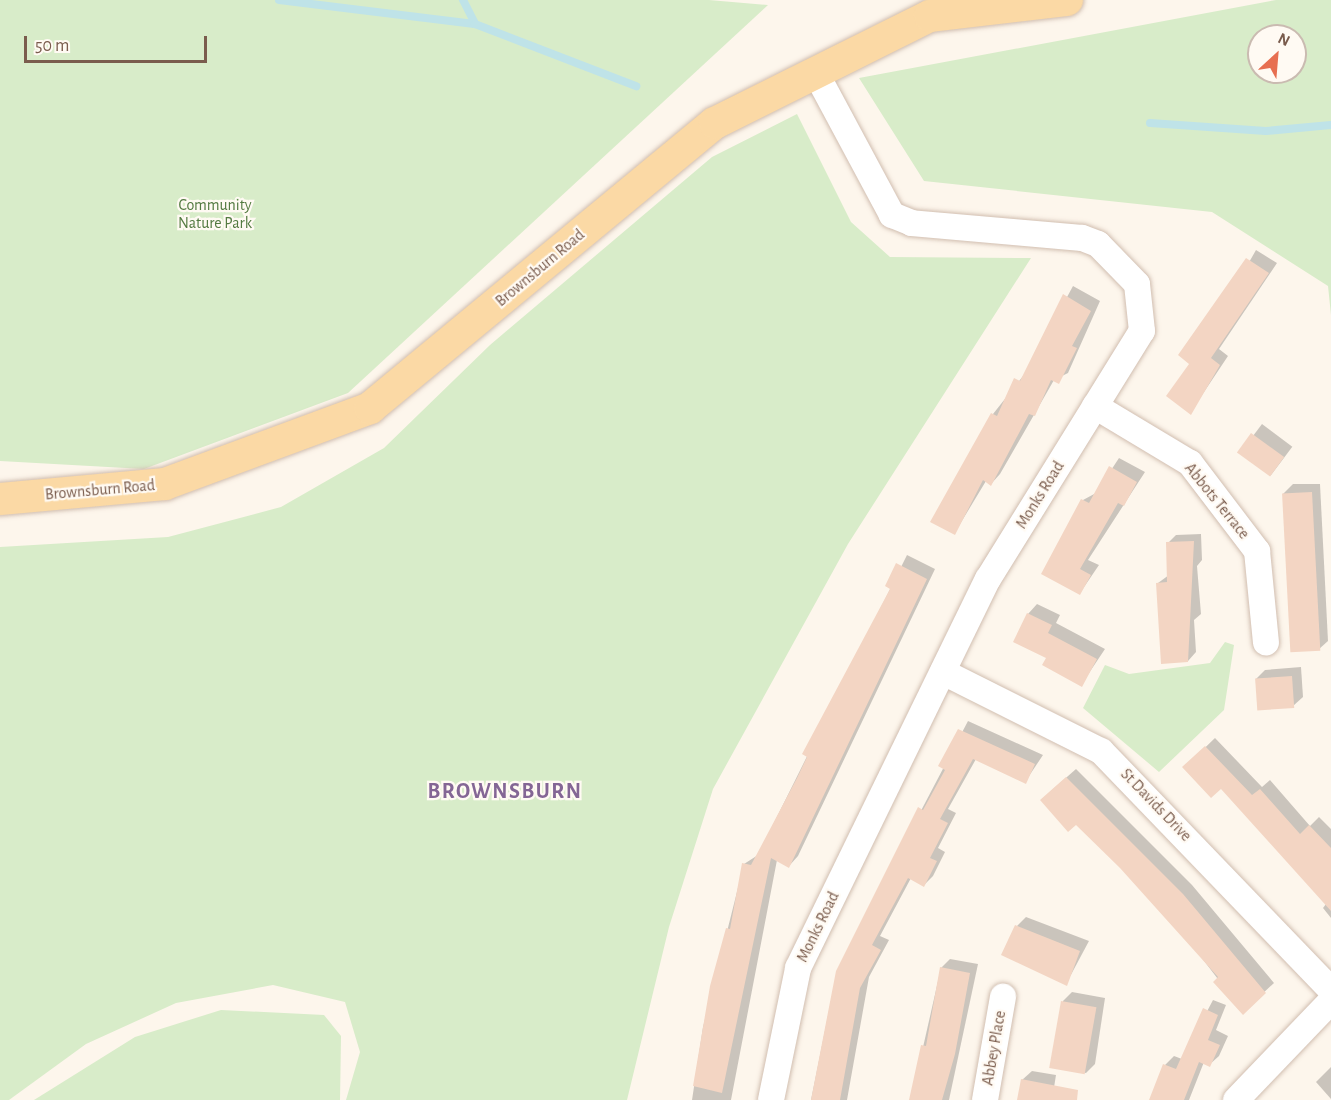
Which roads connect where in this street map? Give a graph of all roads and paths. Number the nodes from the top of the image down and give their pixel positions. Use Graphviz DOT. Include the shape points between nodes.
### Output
graph roads {
  1 [pos="1067,0"];
  2 [pos="816,73"];
  3 [pos="1095,406"];
  4 [pos="0,499"];
  5 [pos="1266,643"];
  6 [pos="943,672"];
  7 [pos="1331,990"];
  8 [pos="1004,997"];
  9 [pos="1331,1001"];
  10 [pos="771,1100"];
  11 [pos="985,1100"];
  12 [pos="1236,1100"];
  1 -- 2 [label="main road, Brownsburn Road" via="930,16"];
  2 -- 3 [label="street, Monks Road" via="892,215 912,223 1082,238 1118,261 1137,284 1142,331"];
  2 -- 4 [label="main road, Brownsburn Road" via="715,123 370,408 165,484"];
  3 -- 5 [label="street, Abbots Terrace" via="1190,463 1257,550"];
  3 -- 6 [label="street, Monks Road" via="988,579"];
  6 -- 7 [label="street, St Davids Drive" via="1101,751"];
  6 -- 10 [label="street, Monks Road" via="798,968"];
  8 -- 11 [label="street, Abbey Place"];
  9 -- 12 [label="street"];
}
